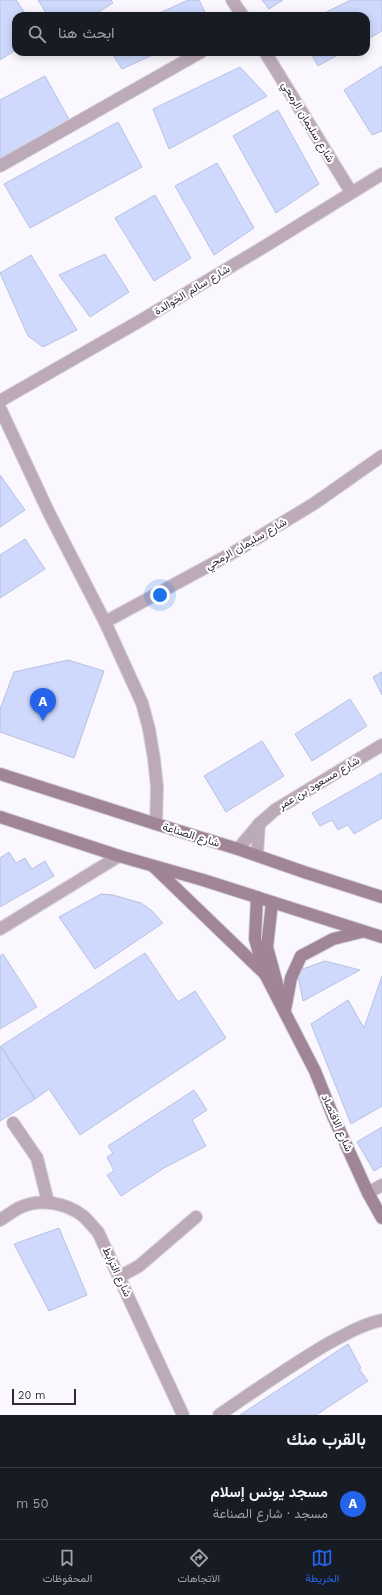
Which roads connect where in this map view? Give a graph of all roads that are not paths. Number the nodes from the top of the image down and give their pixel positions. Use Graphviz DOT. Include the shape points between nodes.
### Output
graph roads {
  1 [pos="232,0"];
  2 [pos="240,12"];
  3 [pos="194,56"];
  4 [pos="267,56"];
  5 [pos="0,166"];
  6 [pos="382,174"];
  7 [pos="351,192"];
  8 [pos="0,401"];
  9 [pos="0,408"];
  10 [pos="382,456"];
  11 [pos="105,622"];
  12 [pos="382,745"];
  13 [pos="0,774"];
  14 [pos="0,817"];
  15 [pos="156,824"];
  16 [pos="259,824"];
  17 [pos="238,849"];
  18 [pos="258,855"];
  19 [pos="119,856"];
  20 [pos="154,866"];
  21 [pos="257,897"];
  22 [pos="382,897"];
  23 [pos="272,903"];
  24 [pos="0,929"];
  25 [pos="361,932"];
  26 [pos="382,937"];
  27 [pos="265,974"];
  28 [pos="284,1010"];
  29 [pos="292,1028"];
  30 [pos="13,1123"];
  31 [pos="382,1185"];
  32 [pos="368,1193"];
  33 [pos="48,1202"];
  34 [pos="196,1217"];
  35 [pos="382,1218"];
  36 [pos="0,1220"];
  37 [pos="120,1277"];
  38 [pos="382,1320"];
  39 [pos="183,1415"];
  40 [pos="219,1415"];
  1 -- 2 [label="street"];
  3 -- 5 [label="street"];
  4 -- 7 [label="street, شارع سليمان الرمحي"];
  6 -- 7 [label="street, شارع سالم الخوالدة"];
  7 -- 8 [label="street, شارع سالم الخوالدة" via="138,322"];
  9 -- 11 [label="street" via="49,513"];
  10 -- 11 [label="street, شارع سليمان الرمحي" via="315,502 236,551"];
  11 -- 15 [label="street" via="142,703 149,729 157,786"];
  12 -- 16 [label="street, شارع مسعود بن عمر" via="281,806"];
  13 -- 15 [label="main road, شارع الصناعة"];
  14 -- 19 [label="main road"];
  15 -- 17 [label="main road, شارع الصناعة"];
  16 -- 17 [label="street, شارع مسعود بن عمر"];
  16 -- 18 [label="street"];
  17 -- 18 [label="main road, شارع الصناعة"];
  18 -- 22 [label="main road, شارع الصناعة"];
  19 -- 20 [label="main road"];
  19 -- 24 [label="street"];
  20 -- 21 [label="main road"];
  20 -- 27 [label="main road"];
  21 -- 23 [label="main road"];
  21 -- 27 [label="main road, شارع الاقتصاد" via="255,939"];
  23 -- 25 [label="main road"];
  23 -- 28 [label="main road, شارع الاقتصاد" via="267,947"];
  25 -- 26 [label="main road"];
  25 -- 28 [label="main road" via="333,939 301,956 291,978"];
  27 -- 29 [label="main road, شارع الاقتصاد"];
  28 -- 29 [label="main road, شارع الاقتصاد"];
  29 -- 32 [label="main road, شارع الاقتصاد" via="315,1071"];
  30 -- 33 [label="street" via="37,1158"];
  31 -- 32 [label="street"];
  32 -- 35 [label="main road, شارع الاقتصاد"];
  33 -- 36 [label="street, شارع الترابط" via="22,1206"];
  33 -- 37 [label="street, شارع الترابط" via="69,1207 83,1216 98,1232"];
  34 -- 37 [label="street" via="139,1266"];
  37 -- 39 [label="street, شارع الترابط"];
  38 -- 40 [label="street" via="369,1323 323,1346"];
}
